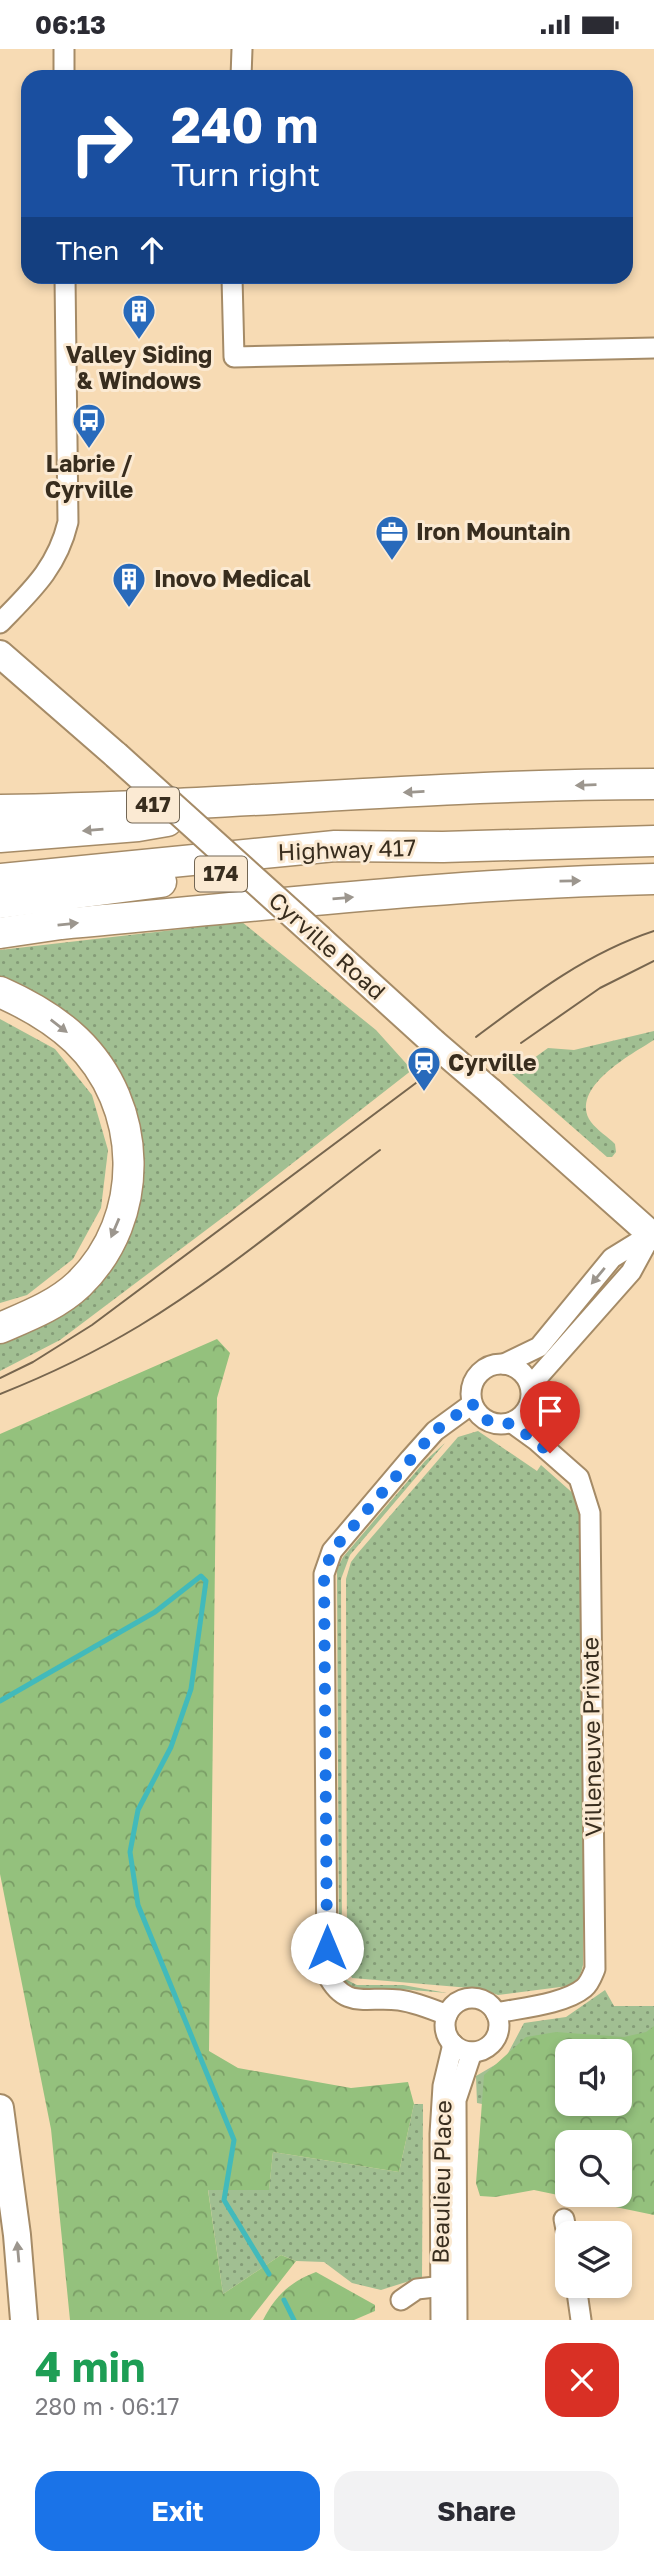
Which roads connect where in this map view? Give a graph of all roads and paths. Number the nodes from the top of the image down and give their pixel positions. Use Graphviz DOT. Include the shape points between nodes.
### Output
graph roads {
  1 [pos="64,49"];
  2 [pos="242,49"];
  3 [pos="64,70"];
  4 [pos="241,70"];
  5 [pos="65,284"];
  6 [pos="232,284"];
  7 [pos="654,348"];
  8 [pos="0,623"];
  9 [pos="0,654"];
  10 [pos="654,784"];
  11 [pos="306,799"];
  12 [pos="0,810"];
  13 [pos="0,837"];
  14 [pos="654,841"];
  15 [pos="443,848"];
  16 [pos="0,879"];
  17 [pos="654,879"];
  18 [pos="0,903"];
  19 [pos="0,933"];
  20 [pos="0,992"];
  21 [pos="653,1235"];
  22 [pos="0,1328"];
  23 [pos="504,1363"];
  24 [pos="531,1385"];
  25 [pos="472,1403"];
  26 [pos="512,1423"];
  27 [pos="496,2013"];
  28 [pos="447,2015"];
  29 [pos="453,2044"];
  30 [pos="472,2052"];
  31 [pos="0,2108"];
  32 [pos="449,2285"];
  33 [pos="578,2298"];
  34 [pos="401,2300"];
  35 [pos="24,2320"];
  36 [pos="441,2320"];
  37 [pos="457,2320"];
  38 [pos="581,2320"];
  1 -- 3 [label="street"];
  2 -- 4 [label="street"];
  5 -- 8 [label="street" via="68,522 49,571"];
  6 -- 7 [label="street" via="233,357"];
  9 -- 21 [label="main road, Cyrville Road, bridge"];
  10 -- 11 [label="highway, 417, one-way"];
  11 -- 12 [label="highway, 417"];
  11 -- 13 [label="highway, one-way" via="138,826"];
  14 -- 15 [label="highway, Highway 417"];
  15 -- 16 [label="highway, Highway 417" via="335,846"];
  15 -- 18 [label="highway, 174"];
  19 -- 17 [label="highway, one-way" via="452,888"];
  20 -- 22 [label="highway, one-way" via="59,1025 89,1054 113,1090 130,1161 118,1221 91,1270 63,1297"];
  21 -- 23 [label="street, one-way" via="612,1258 539,1347"];
  21 -- 24 [label="street" via="631,1272"];
  23 -- 24 [label="street" via="525,1374"];
  23 -- 25 [label="street" via="481,1371 470,1392"];
  24 -- 26 [label="street" via="529,1409"];
  25 -- 26 [label="street" via="487,1422"];
  25 -- 28 [label="street" via="435,1431 410,1459 332,1551 324,1574 327,1974 334,1988 349,1998 400,2000"];
  26 -- 27 [label="street, Villeneuve Private" via="579,1479 590,1513 595,1969 583,1990"];
  27 -- 28 [label="street" via="490,2005 471,1998 452,2006"];
  27 -- 30 [label="street" via="498,2034 492,2044"];
  28 -- 29 [label="street" via="445,2029"];
  29 -- 30 [label="street"];
  29 -- 32 [label="street, Beaulieu Place" via="443,2086 440,2134"];
  30 -- 32 [label="street, Beaulieu Place" via="457,2100"];
  35 -- 31 [label="main road, one-way"];
  32 -- 34 [label="street" via="417,2289"];
  32 -- 36 [label="street, Beaulieu Place"];
  32 -- 37 [label="street, Beaulieu Place"];
  33 -- 38 [label="street"];
}
